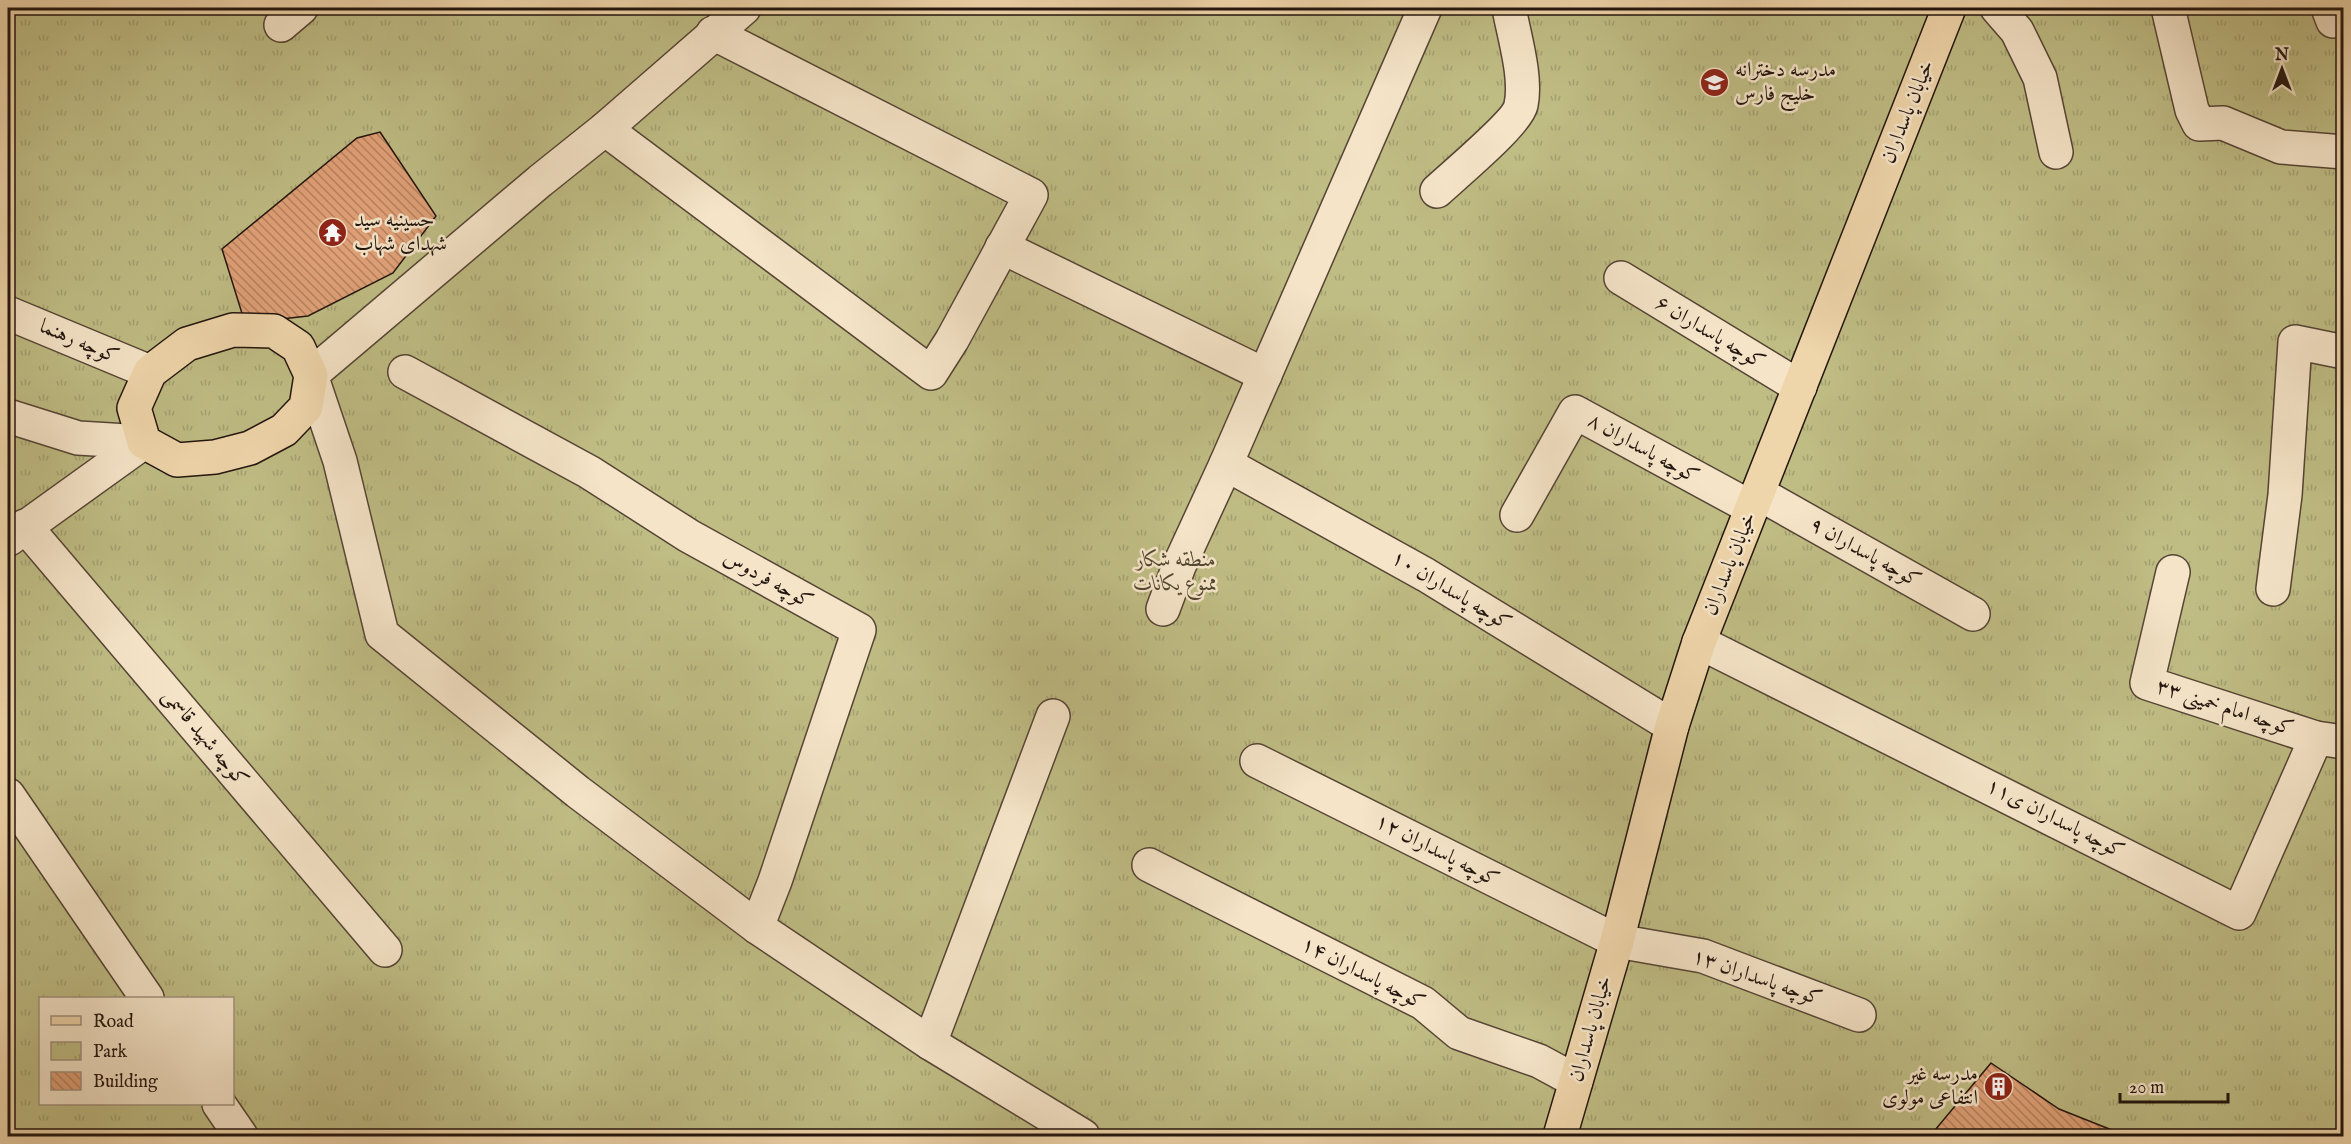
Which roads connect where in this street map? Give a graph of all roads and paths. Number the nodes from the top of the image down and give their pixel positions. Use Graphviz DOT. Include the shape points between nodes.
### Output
graph roads {
  1 [pos="744,8"];
  2 [pos="1425,8"];
  3 [pos="1509,8"];
  4 [pos="1949,8"];
  5 [pos="1997,8"];
  6 [pos="2168,8"];
  7 [pos="713,33"];
  8 [pos="605,129"];
  9 [pos="2056,152"];
  10 [pos="2343,152"];
  11 [pos="1437,191"];
  12 [pos="1002,247"];
  13 [pos="1621,278"];
  14 [pos="8,313"];
  15 [pos="2343,352"];
  16 [pos="150,372"];
  17 [pos="405,372"];
  18 [pos="311,375"];
  19 [pos="1265,375"];
  20 [pos="1800,387"];
  21 [pos="8,416"];
  22 [pos="144,442"];
  23 [pos="1227,464"];
  24 [pos="1755,500"];
  25 [pos="1516,515"];
  26 [pos="16,533"];
  27 [pos="2173,572"];
  28 [pos="2273,590"];
  29 [pos="1163,609"];
  30 [pos="1973,614"];
  31 [pos="1699,642"];
  32 [pos="1053,716"];
  33 [pos="1672,726"];
  34 [pos="2330,740"];
  35 [pos="1257,761"];
  36 [pos="8,795"];
  37 [pos="1149,865"];
  38 [pos="757,927"];
  39 [pos="1617,941"];
  40 [pos="385,950"];
  41 [pos="146,997"];
  42 [pos="1859,1015"];
  43 [pos="930,1043"];
  44 [pos="1576,1081"];
  45 [pos="220,1105"];
  46 [pos="241,1137"];
  47 [pos="1083,1137"];
  48 [pos="1560,1137"];
  1 -- 7 [label="street"];
  2 -- 19 [label="street"];
  3 -- 11 [label="street" via="1523,86 1521,107"];
  4 -- 20 [label="main road, خیابان پاسداران"];
  5 -- 9 [label="street" via="2017,31 2040,78"];
  6 -- 10 [label="street" via="2192,110 2199,124 2223,123 2281,147"];
  7 -- 8 [label="street"];
  7 -- 12 [label="street" via="1031,195"];
  8 -- 12 [label="street" via="931,373"];
  8 -- 18 [label="street"];
  12 -- 19 [label="street"];
  13 -- 20 [label="street, کوچه پاسداران ۶"];
  14 -- 16 [label="street, کوچه رهنما"];
  15 -- 28 [label="street" via="2295,342 2285,495"];
  16 -- 18 [label="main road" via="187,344 233,330 274,331 298,347"];
  16 -- 22 [label="main road" via="134,408"];
  17 -- 38 [label="street, کوچه فردوس" via="589,472 689,536 859,630"];
  18 -- 22 [label="main road" via="306,407 284,430 250,448 215,457 177,460"];
  18 -- 38 [label="street" via="339,461 382,634 578,792"];
  19 -- 23 [label="street"];
  20 -- 24 [label="main road, خیابان پاسداران"];
  21 -- 22 [label="street" via="78,438"];
  22 -- 26 [label="street"];
  23 -- 29 [label="street"];
  23 -- 33 [label="street, کوچه پاسداران ۱۰" via="1426,574"];
  24 -- 25 [label="street, کوچه پاسداران ۸" via="1575,412"];
  24 -- 30 [label="street, کوچه پاسداران ۹"];
  24 -- 31 [label="main road, خیابان پاسداران"];
  26 -- 40 [label="street, کوچه شهید قاسمی"];
  27 -- 34 [label="street, کوچه امام خمینی ۳۳" via="2147,683"];
  31 -- 33 [label="main road, خیابان پاسداران"];
  31 -- 34 [label="street, کوچه پاسداران ی۱۱" via="2239,912"];
  32 -- 43 [label="street"];
  33 -- 39 [label="main road, خیابان پاسداران"];
  35 -- 39 [label="street, کوچه پاسداران ۱۲"];
  36 -- 41 [label="street"];
  37 -- 44 [label="street, کوچه پاسداران ۱۴" via="1424,1003 1460,1033 1539,1062"];
  38 -- 43 [label="street"];
  39 -- 42 [label="street, کوچه پاسداران ۱۳" via="1703,956"];
  39 -- 44 [label="main road, خیابان پاسداران"];
  43 -- 47 [label="street"];
  44 -- 48 [label="main road, خیابان پاسداران"];
  45 -- 46 [label="street"];
}
